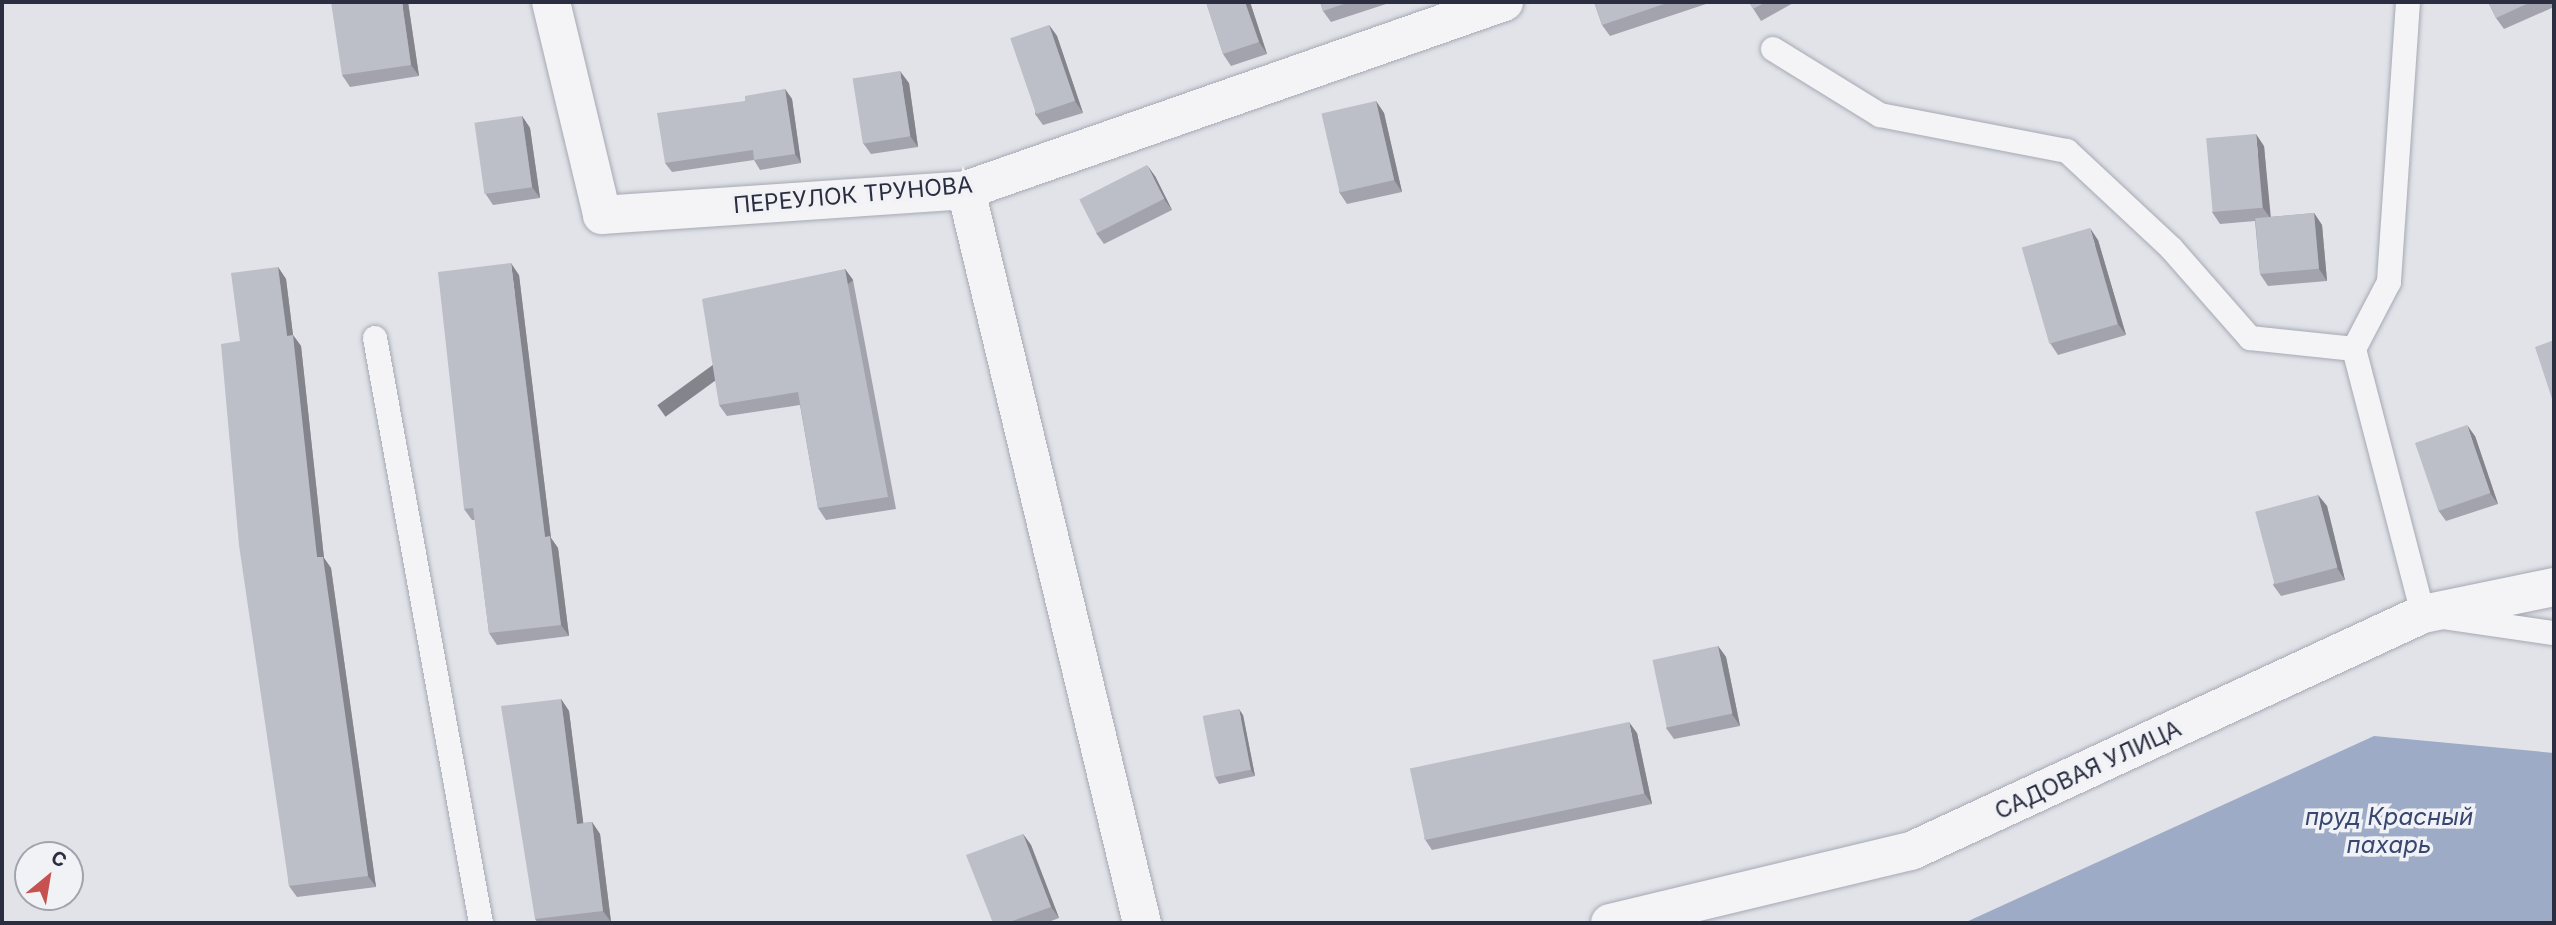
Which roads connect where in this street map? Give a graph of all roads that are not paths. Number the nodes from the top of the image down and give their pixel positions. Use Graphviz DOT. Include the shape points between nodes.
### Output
graph roads {
  1 [pos="551,2"];
  2 [pos="1504,2"];
  3 [pos="2408,2"];
  4 [pos="1773,49"];
  5 [pos="966,190"];
  6 [pos="375,338"];
  7 [pos="2354,349"];
  8 [pos="2554,587"];
  9 [pos="2423,614"];
  10 [pos="2554,633"];
  11 [pos="481,923"];
  12 [pos="1142,923"];
  13 [pos="1610,923"];
  1 -- 5 [label="street, ПЕРЕУЛОК ТРУНОВА" via="602,215"];
  2 -- 5 [label="street, ПЕРЕУЛОК ТРУНОВА"];
  3 -- 7 [label="lane" via="2389,282"];
  4 -- 7 [label="lane" via="1880,116 2067,151 2171,248 2250,338"];
  5 -- 12 [label="street"];
  6 -- 11 [label="lane"];
  7 -- 9 [label="lane"];
  8 -- 9 [label="street, САДОВАЯ УЛИЦА"];
  9 -- 10 [label="lane"];
  9 -- 13 [label="street, САДОВАЯ УЛИЦА" via="1911,851"];
}
